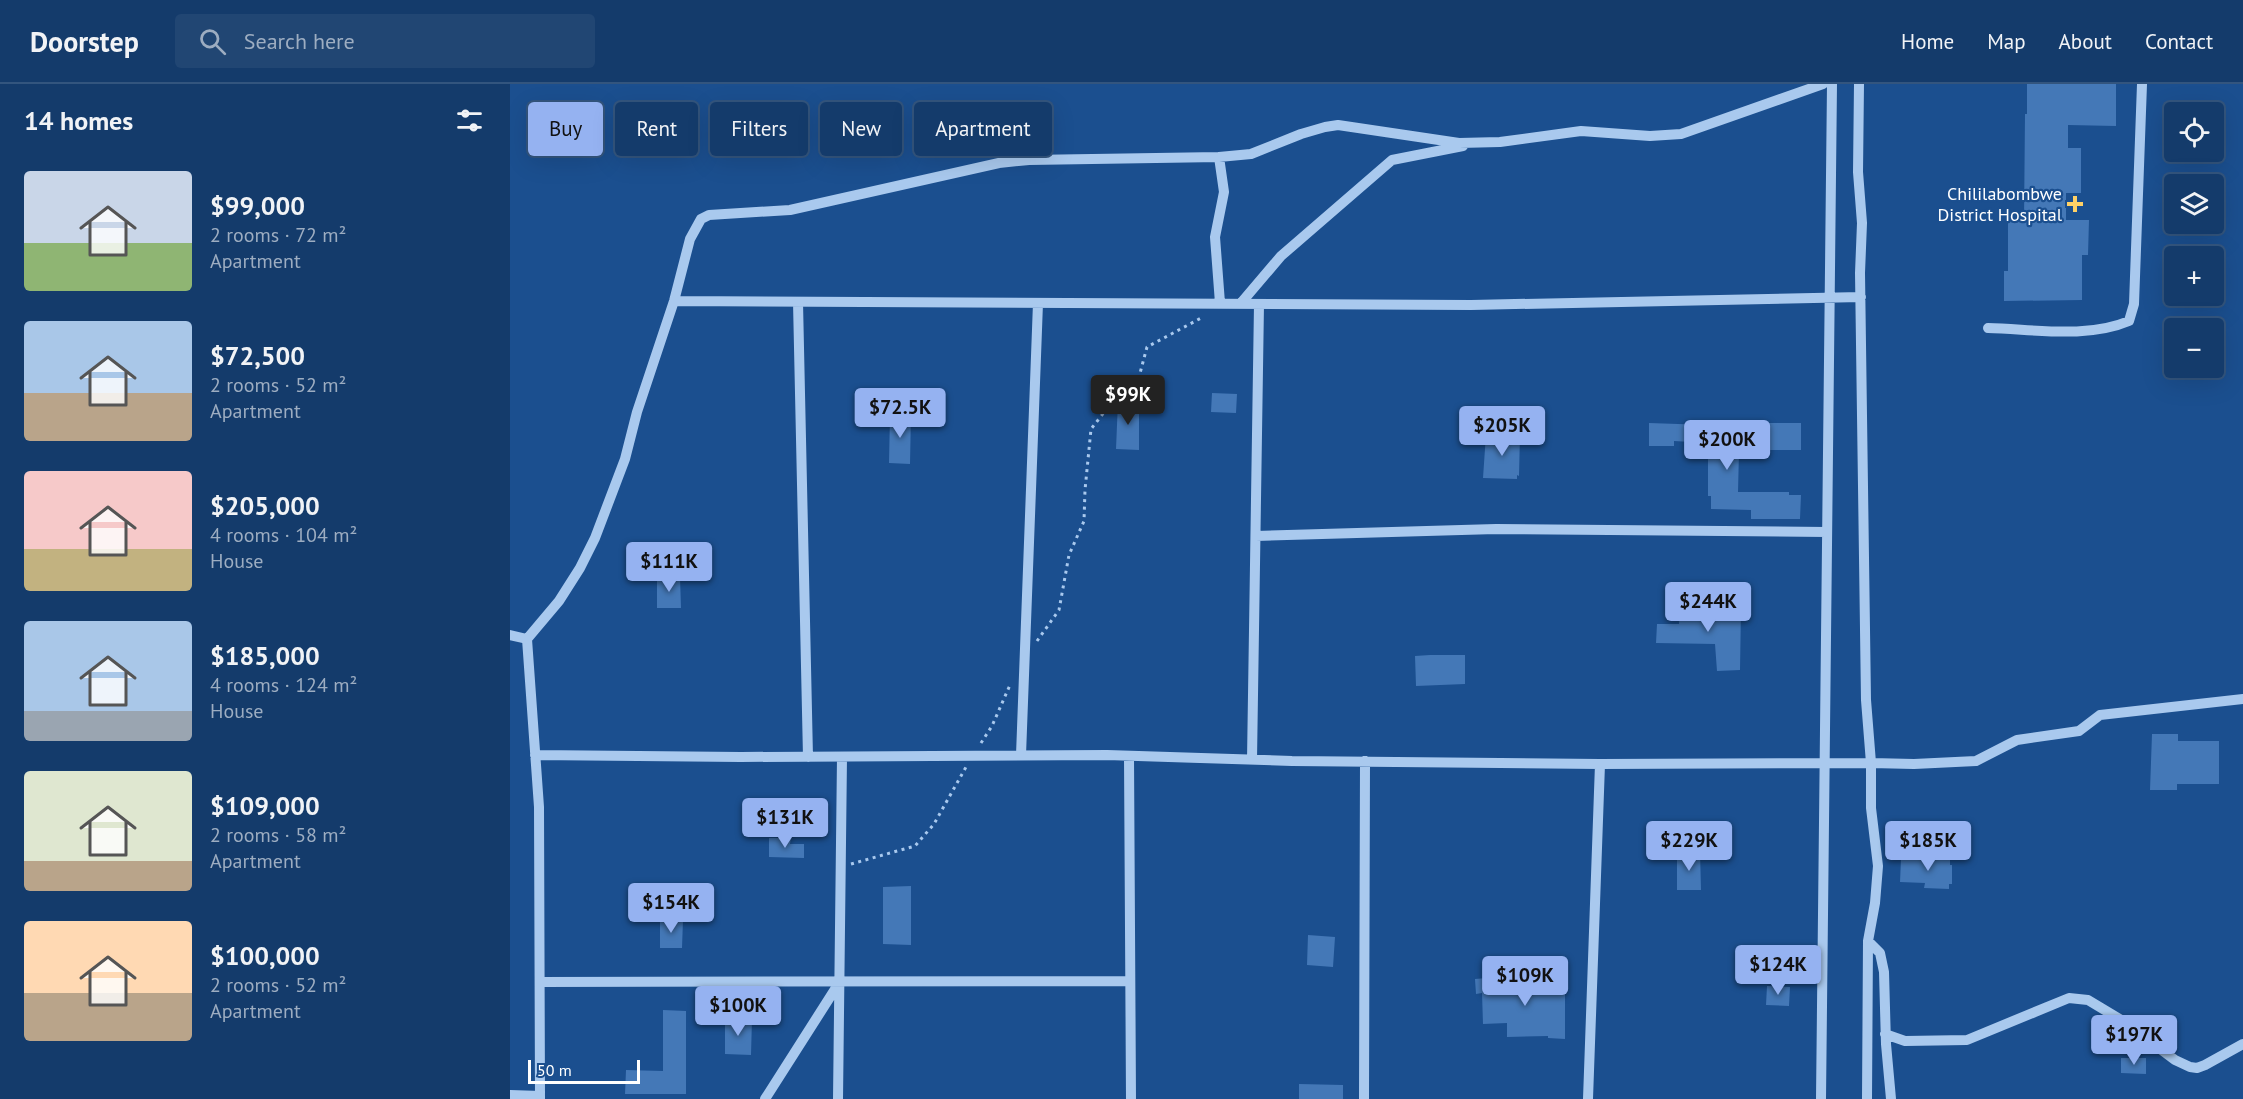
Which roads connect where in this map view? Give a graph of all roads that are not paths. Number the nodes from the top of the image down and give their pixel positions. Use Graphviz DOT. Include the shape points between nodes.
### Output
graph roads {
  1 [pos="1823,84"];
  2 [pos="1832,84"];
  3 [pos="1859,84"];
  4 [pos="2142,84"];
  5 [pos="1484,142"];
  6 [pos="1219,157"];
  7 [pos="1830,297"];
  8 [pos="1861,297"];
  9 [pos="674,301"];
  10 [pos="798,302"];
  11 [pos="1038,303"];
  12 [pos="1220,303"];
  13 [pos="1241,303"];
  14 [pos="1259,304"];
  15 [pos="1988,328"];
  16 [pos="1827,532"];
  17 [pos="1256,536"];
  18 [pos="510,635"];
  19 [pos="527,639"];
  20 [pos="2243,699"];
  21 [pos="535,755"];
  22 [pos="1021,755"];
  23 [pos="1129,756"];
  24 [pos="808,757"];
  25 [pos="842,757"];
  26 [pos="1252,760"];
  27 [pos="1365,761"];
  28 [pos="1824,762"];
  29 [pos="1871,763"];
  30 [pos="1600,764"];
  31 [pos="1868,941"];
  32 [pos="1130,981"];
  33 [pos="540,982"];
  34 [pos="839,983"];
  35 [pos="1886,1034"];
  36 [pos="2243,1044"];
  37 [pos="510,1095"];
  38 [pos="540,1097"];
  39 [pos="765,1099"];
  40 [pos="838,1099"];
  41 [pos="1131,1099"];
  42 [pos="1364,1099"];
  43 [pos="1588,1099"];
  44 [pos="1821,1099"];
  45 [pos="1866,1099"];
  46 [pos="1891,1099"];
  1 -- 5 [label="street" via="1681,134 1650,136 1581,130"];
  2 -- 7 [label="street"];
  3 -- 8 [label="street"];
  4 -- 15 [label="street" via="2134,304 2129,321 2078,331"];
  5 -- 6 [label="street" via="1459,143 1338,125 1301,134 1251,154"];
  5 -- 13 [label="street" via="1392,160 1281,256"];
  6 -- 9 [label="street" via="999,163 790,210 709,215 701,219 690,239"];
  6 -- 12 [label="street" via="1224,192 1215,237"];
  7 -- 8 [label="street"];
  7 -- 14 [label="street" via="1471,305"];
  7 -- 16 [label="street"];
  8 -- 29 [label="street" via="1866,700"];
  9 -- 10 [label="street"];
  9 -- 19 [label="street" via="625,459 595,538 558,601"];
  10 -- 11 [label="street"];
  10 -- 24 [label="street"];
  11 -- 12 [label="street"];
  11 -- 22 [label="street"];
  12 -- 13 [label="street"];
  13 -- 14 [label="street"];
  14 -- 17 [label="street"];
  16 -- 17 [label="street" via="1497,529"];
  16 -- 28 [label="street"];
  17 -- 26 [label="street"];
  18 -- 19 [label="street"];
  19 -- 21 [label="street"];
  20 -- 29 [label="street" via="2100,715 2079,731 2017,740 1976,761"];
  21 -- 24 [label="street"];
  21 -- 33 [label="street"];
  22 -- 23 [label="street"];
  22 -- 25 [label="street"];
  23 -- 26 [label="street"];
  23 -- 32 [label="street"];
  24 -- 25 [label="street"];
  25 -- 34 [label="street"];
  26 -- 27 [label="street"];
  27 -- 30 [label="street"];
  27 -- 42 [label="street"];
  28 -- 29 [label="street"];
  28 -- 30 [label="street"];
  28 -- 44 [label="street"];
  29 -- 31 [label="street" via="1871,808 1878,866"];
  30 -- 43 [label="street"];
  31 -- 35 [label="street" via="1880,953 1884,972"];
  31 -- 45 [label="street"];
  32 -- 34 [label="street"];
  32 -- 41 [label="street"];
  33 -- 34 [label="street"];
  33 -- 38 [label="street"];
  34 -- 39 [label="street"];
  34 -- 40 [label="street"];
  35 -- 36 [label="street" via="1905,1041 1967,1040 2069,998 2088,1000 2190,1067 2205,1065"];
  35 -- 46 [label="street"];
  37 -- 38 [label="street"];
}
